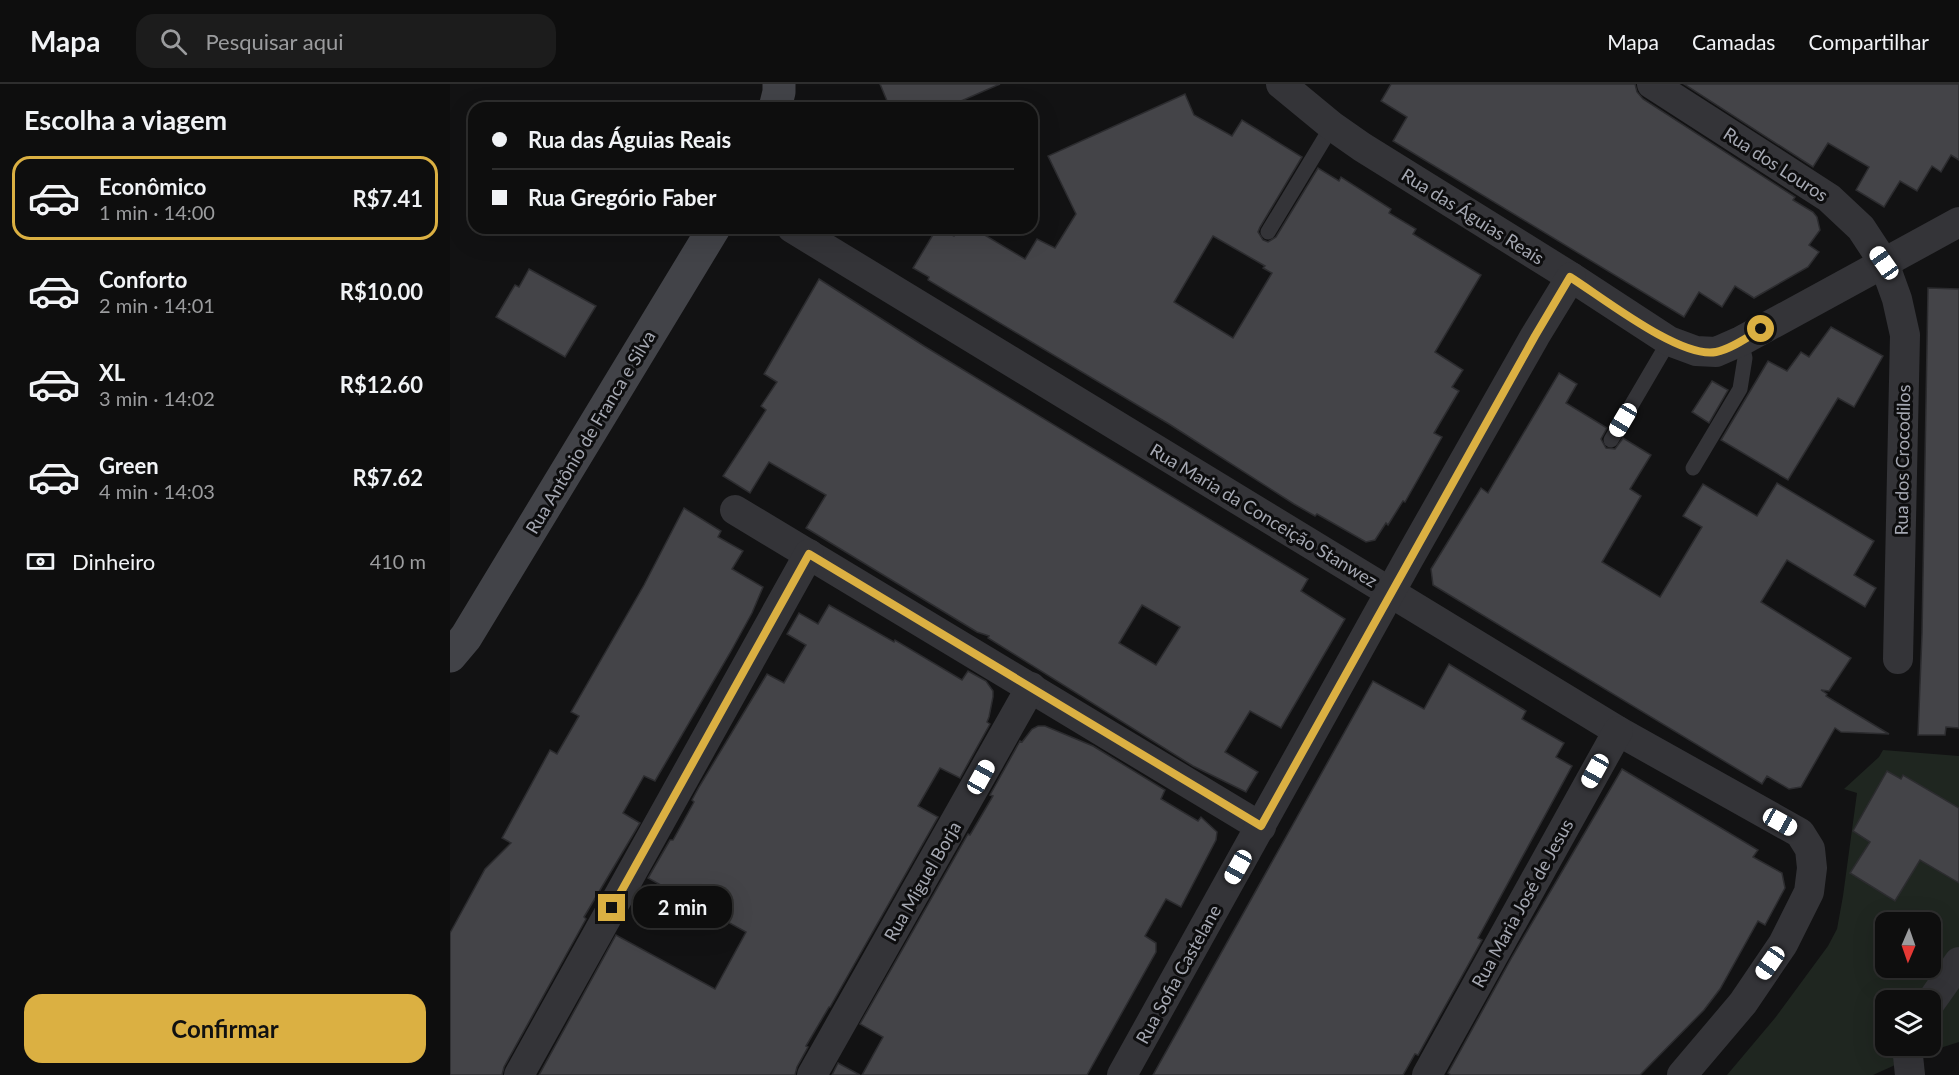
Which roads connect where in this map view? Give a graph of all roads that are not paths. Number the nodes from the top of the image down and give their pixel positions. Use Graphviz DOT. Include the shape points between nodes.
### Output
graph roads {
  1 [pos="779,84"];
  2 [pos="1281,84"];
  3 [pos="1652,84"];
  4 [pos="776,102"];
  5 [pos="1332,126"];
  6 [pos="1959,222"];
  7 [pos="1268,232"];
  8 [pos="710,234"];
  9 [pos="802,234"];
  10 [pos="1884,263"];
  11 [pos="1570,277"];
  12 [pos="1669,341"];
  13 [pos="1741,341"];
  14 [pos="1611,440"];
  15 [pos="1693,468"];
  16 [pos="735,510"];
  17 [pos="809,554"];
  18 [pos="1391,592"];
  19 [pos="458,646"];
  20 [pos="1898,659"];
  21 [pos="450,676"];
  22 [pos="1031,687"];
  23 [pos="1618,731"];
  24 [pos="1261,826"];
  25 [pos="1959,962"];
  26 [pos="1939,990"];
  27 [pos="1908,1056"];
  28 [pos="519,1075"];
  29 [pos="812,1075"];
  30 [pos="1122,1075"];
  31 [pos="1427,1075"];
  32 [pos="1682,1075"];
  33 [pos="1910,1075"];
  1 -- 4 [label="main road"];
  2 -- 5 [label="street, Rua das Águias Reais"];
  3 -- 10 [label="street, Rua dos Louros" via="1829,198 1861,228"];
  5 -- 7 [label="lane"];
  5 -- 11 [label="street, Rua das Águias Reais"];
  6 -- 10 [label="street, Rua das Águias Reais"];
  8 -- 19 [label="main road, Rua Antônio de Franca e Silva"];
  9 -- 18 [label="street, Rua Maria da Conceição Stanwez"];
  10 -- 13 [label="street, Rua das Águias Reais"];
  10 -- 20 [label="street, Rua dos Crocodilos" via="1905,335"];
  11 -- 12 [label="street, Rua das Águias Reais"];
  11 -- 18 [label="street, Rua Sofia Castelane"];
  12 -- 13 [label="street, Rua das Águias Reais" via="1696,351 1716,352"];
  12 -- 14 [label="lane"];
  13 -- 15 [label="lane" via="1745,358 1740,389"];
  16 -- 17 [label="street"];
  17 -- 22 [label="street"];
  17 -- 28 [label="street"];
  18 -- 23 [label="street, Rua Maria da Conceição Stanwez"];
  18 -- 24 [label="street, Rua Sofia Castelane"];
  19 -- 21 [label="main road, Rua Antônio de Franca e Silva"];
  22 -- 24 [label="street"];
  22 -- 29 [label="street, Rua Miguel Borja"];
  23 -- 31 [label="street, Rua Maria José de Jesus"];
  23 -- 32 [label="street, Rua Maria da Conceição Stanwez" via="1800,833 1810,849 1809,892 1783,944 1743,1003"];
  24 -- 30 [label="street, Rua Sofia Castelane"];
  25 -- 26 [label="street"];
  27 -- 33 [label="street"];
}
